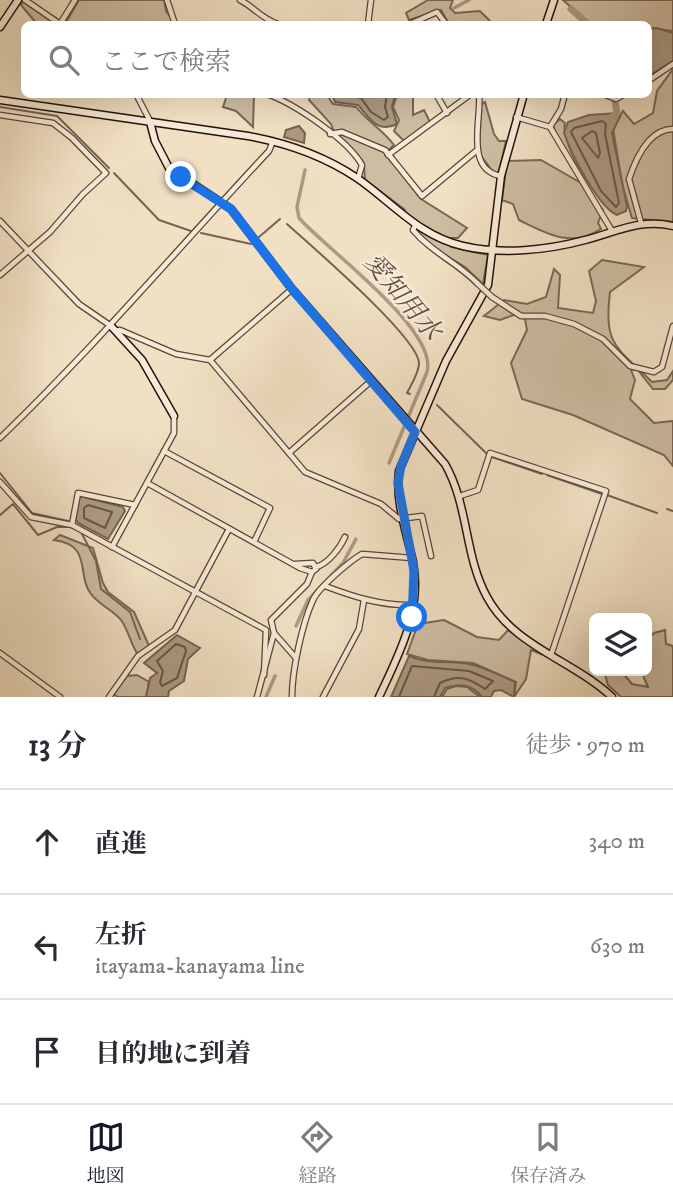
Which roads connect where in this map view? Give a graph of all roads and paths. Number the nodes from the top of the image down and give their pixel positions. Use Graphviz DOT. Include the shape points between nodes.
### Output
graph roads {
  1 [pos="18,0"];
  2 [pos="26,0"];
  3 [pos="75,0"];
  4 [pos="167,0"];
  5 [pos="240,0"];
  6 [pos="372,0"];
  7 [pos="554,0"];
  8 [pos="251,3"];
  9 [pos="56,21"];
  10 [pos="62,21"];
  11 [pos="175,21"];
  12 [pos="270,21"];
  13 [pos="368,21"];
  14 [pos="417,21"];
  15 [pos="444,21"];
  16 [pos="547,21"];
  17 [pos="0,27"];
  18 [pos="673,64"];
  19 [pos="652,79"];
  20 [pos="138,98"];
  21 [pos="274,98"];
  22 [pos="438,98"];
  23 [pos="466,98"];
  24 [pos="479,98"];
  25 [pos="523,98"];
  26 [pos="564,98"];
  27 [pos="0,100"];
  28 [pos="447,113"];
  29 [pos="0,115"];
  30 [pos="516,117"];
  31 [pos="150,122"];
  32 [pos="550,127"];
  33 [pos="673,129"];
  34 [pos="330,134"];
  35 [pos="273,141"];
  36 [pos="476,151"];
  37 [pos="388,155"];
  38 [pos="501,176"];
  39 [pos="358,179"];
  40 [pos="221,201"];
  41 [pos="0,221"];
  42 [pos="640,223"];
  43 [pos="415,226"];
  44 [pos="673,226"];
  45 [pos="612,231"];
  46 [pos="26,249"];
  47 [pos="493,249"];
  48 [pos="0,275"];
  49 [pos="292,289"];
  50 [pos="673,326"];
  51 [pos="113,328"];
  52 [pos="210,360"];
  53 [pos="371,381"];
  54 [pos="174,416"];
  55 [pos="415,432"];
  56 [pos="0,438"];
  57 [pos="164,451"];
  58 [pos="289,453"];
  59 [pos="0,482"];
  60 [pos="149,484"];
  61 [pos="460,496"];
  62 [pos="135,505"];
  63 [pos="404,519"];
  64 [pos="72,525"];
  65 [pos="229,529"];
  66 [pos="345,537"];
  67 [pos="254,542"];
  68 [pos="112,547"];
  69 [pos="431,556"];
  70 [pos="412,558"];
  71 [pos="295,564"];
  72 [pos="314,569"];
  73 [pos="325,586"];
  74 [pos="195,592"];
  75 [pos="364,600"];
  76 [pos="413,605"];
  77 [pos="274,633"];
  78 [pos="0,653"];
  79 [pos="551,655"];
  80 [pos="296,659"];
  81 [pos="264,676"];
  82 [pos="60,697"];
  83 [pos="109,697"];
  84 [pos="257,697"];
  85 [pos="292,697"];
  86 [pos="323,697"];
  87 [pos="379,697"];
  88 [pos="612,697"];
  1 -- 17 [label="street"];
  2 -- 9 [label="street"];
  3 -- 10 [label="street"];
  4 -- 11 [label="street"];
  5 -- 8 [label="street"];
  6 -- 13 [label="street"];
  7 -- 16 [label="street"];
  8 -- 12 [label="street"];
  14 -- 15 [label="street" via="437,12"];
  18 -- 19 [label="street"];
  20 -- 31 [label="street"];
  21 -- 34 [label="street"];
  22 -- 28 [label="street"];
  23 -- 28 [label="street"];
  24 -- 36 [label="street"];
  25 -- 30 [label="street"];
  26 -- 32 [label="street"];
  27 -- 31 [label="street"];
  28 -- 37 [label="street"];
  29 -- 46 [label="street" via="53,123 106,173 50,232"];
  30 -- 32 [label="street"];
  30 -- 38 [label="street"];
  31 -- 35 [label="street"];
  31 -- 40 [label="street" via="169,168"];
  32 -- 45 [label="street"];
  33 -- 42 [label="street" via="660,130 651,137 629,179"];
  34 -- 37 [label="street" via="342,132"];
  34 -- 39 [label="street" via="360,161"];
  35 -- 39 [label="street" via="313,155"];
  35 -- 40 [label="street"];
  36 -- 37 [label="street" via="422,196"];
  36 -- 38 [label="street" via="492,173"];
  38 -- 47 [label="street"];
  39 -- 43 [label="street"];
  40 -- 49 [label="street"];
  40 -- 51 [label="street"];
  41 -- 46 [label="street"];
  42 -- 44 [label="street"];
  42 -- 45 [label="street"];
  43 -- 47 [label="street" via="455,244"];
  43 -- 50 [label="street, bridge" via="413,230 431,249 521,316 545,316 574,324 603,340 630,366 654,372 662,367"];
  45 -- 47 [label="street" via="566,245"];
  46 -- 48 [label="street"];
  46 -- 51 [label="street" via="79,304"];
  47 -- 55 [label="street" via="484,295 453,346"];
  49 -- 52 [label="street"];
  49 -- 53 [label="street"];
  51 -- 52 [label="street" via="176,355"];
  51 -- 54 [label="street" via="142,360"];
  51 -- 56 [label="street"];
  52 -- 58 [label="street"];
  53 -- 55 [label="street"];
  53 -- 58 [label="street"];
  54 -- 57 [label="street" via="176,428"];
  55 -- 61 [label="street" via="445,464"];
  55 -- 63 [label="street" via="399,476"];
  57 -- 60 [label="street"];
  57 -- 67 [label="street" via="270,508"];
  58 -- 63 [label="street" via="305,472 352,489"];
  59 -- 64 [label="street" via="31,517"];
  60 -- 62 [label="street"];
  60 -- 65 [label="street"];
  61 -- 79 [label="street" via="470,554 488,600 515,632"];
  61 -- 79 [label="street" via="478,490 490,453 606,491"];
  62 -- 64 [label="street" via="78,493"];
  62 -- 68 [label="street"];
  63 -- 69 [label="street" via="422,516"];
  63 -- 70 [label="street"];
  64 -- 68 [label="street"];
  65 -- 67 [label="street"];
  65 -- 74 [label="street"];
  66 -- 72 [label="street" via="322,566"];
  67 -- 71 [label="street"];
  68 -- 74 [label="street"];
  70 -- 73 [label="street" via="362,554"];
  70 -- 76 [label="street"];
  71 -- 72 [label="street"];
  71 -- 72 [label="street" via="312,562"];
  72 -- 77 [label="street" via="307,583 271,620"];
  73 -- 75 [label="street"];
  73 -- 80 [label="street" via="312,603"];
  74 -- 81 [label="street" via="266,630"];
  74 -- 83 [label="street" via="175,630 138,656"];
  75 -- 76 [label="street"];
  75 -- 86 [label="street" via="359,629"];
  76 -- 87 [label="street" via="404,640"];
  77 -- 80 [label="street"];
  77 -- 81 [label="street"];
  78 -- 82 [label="street"];
  79 -- 88 [label="street" via="593,679"];
  80 -- 85 [label="street"];
  81 -- 84 [label="street"];
}
